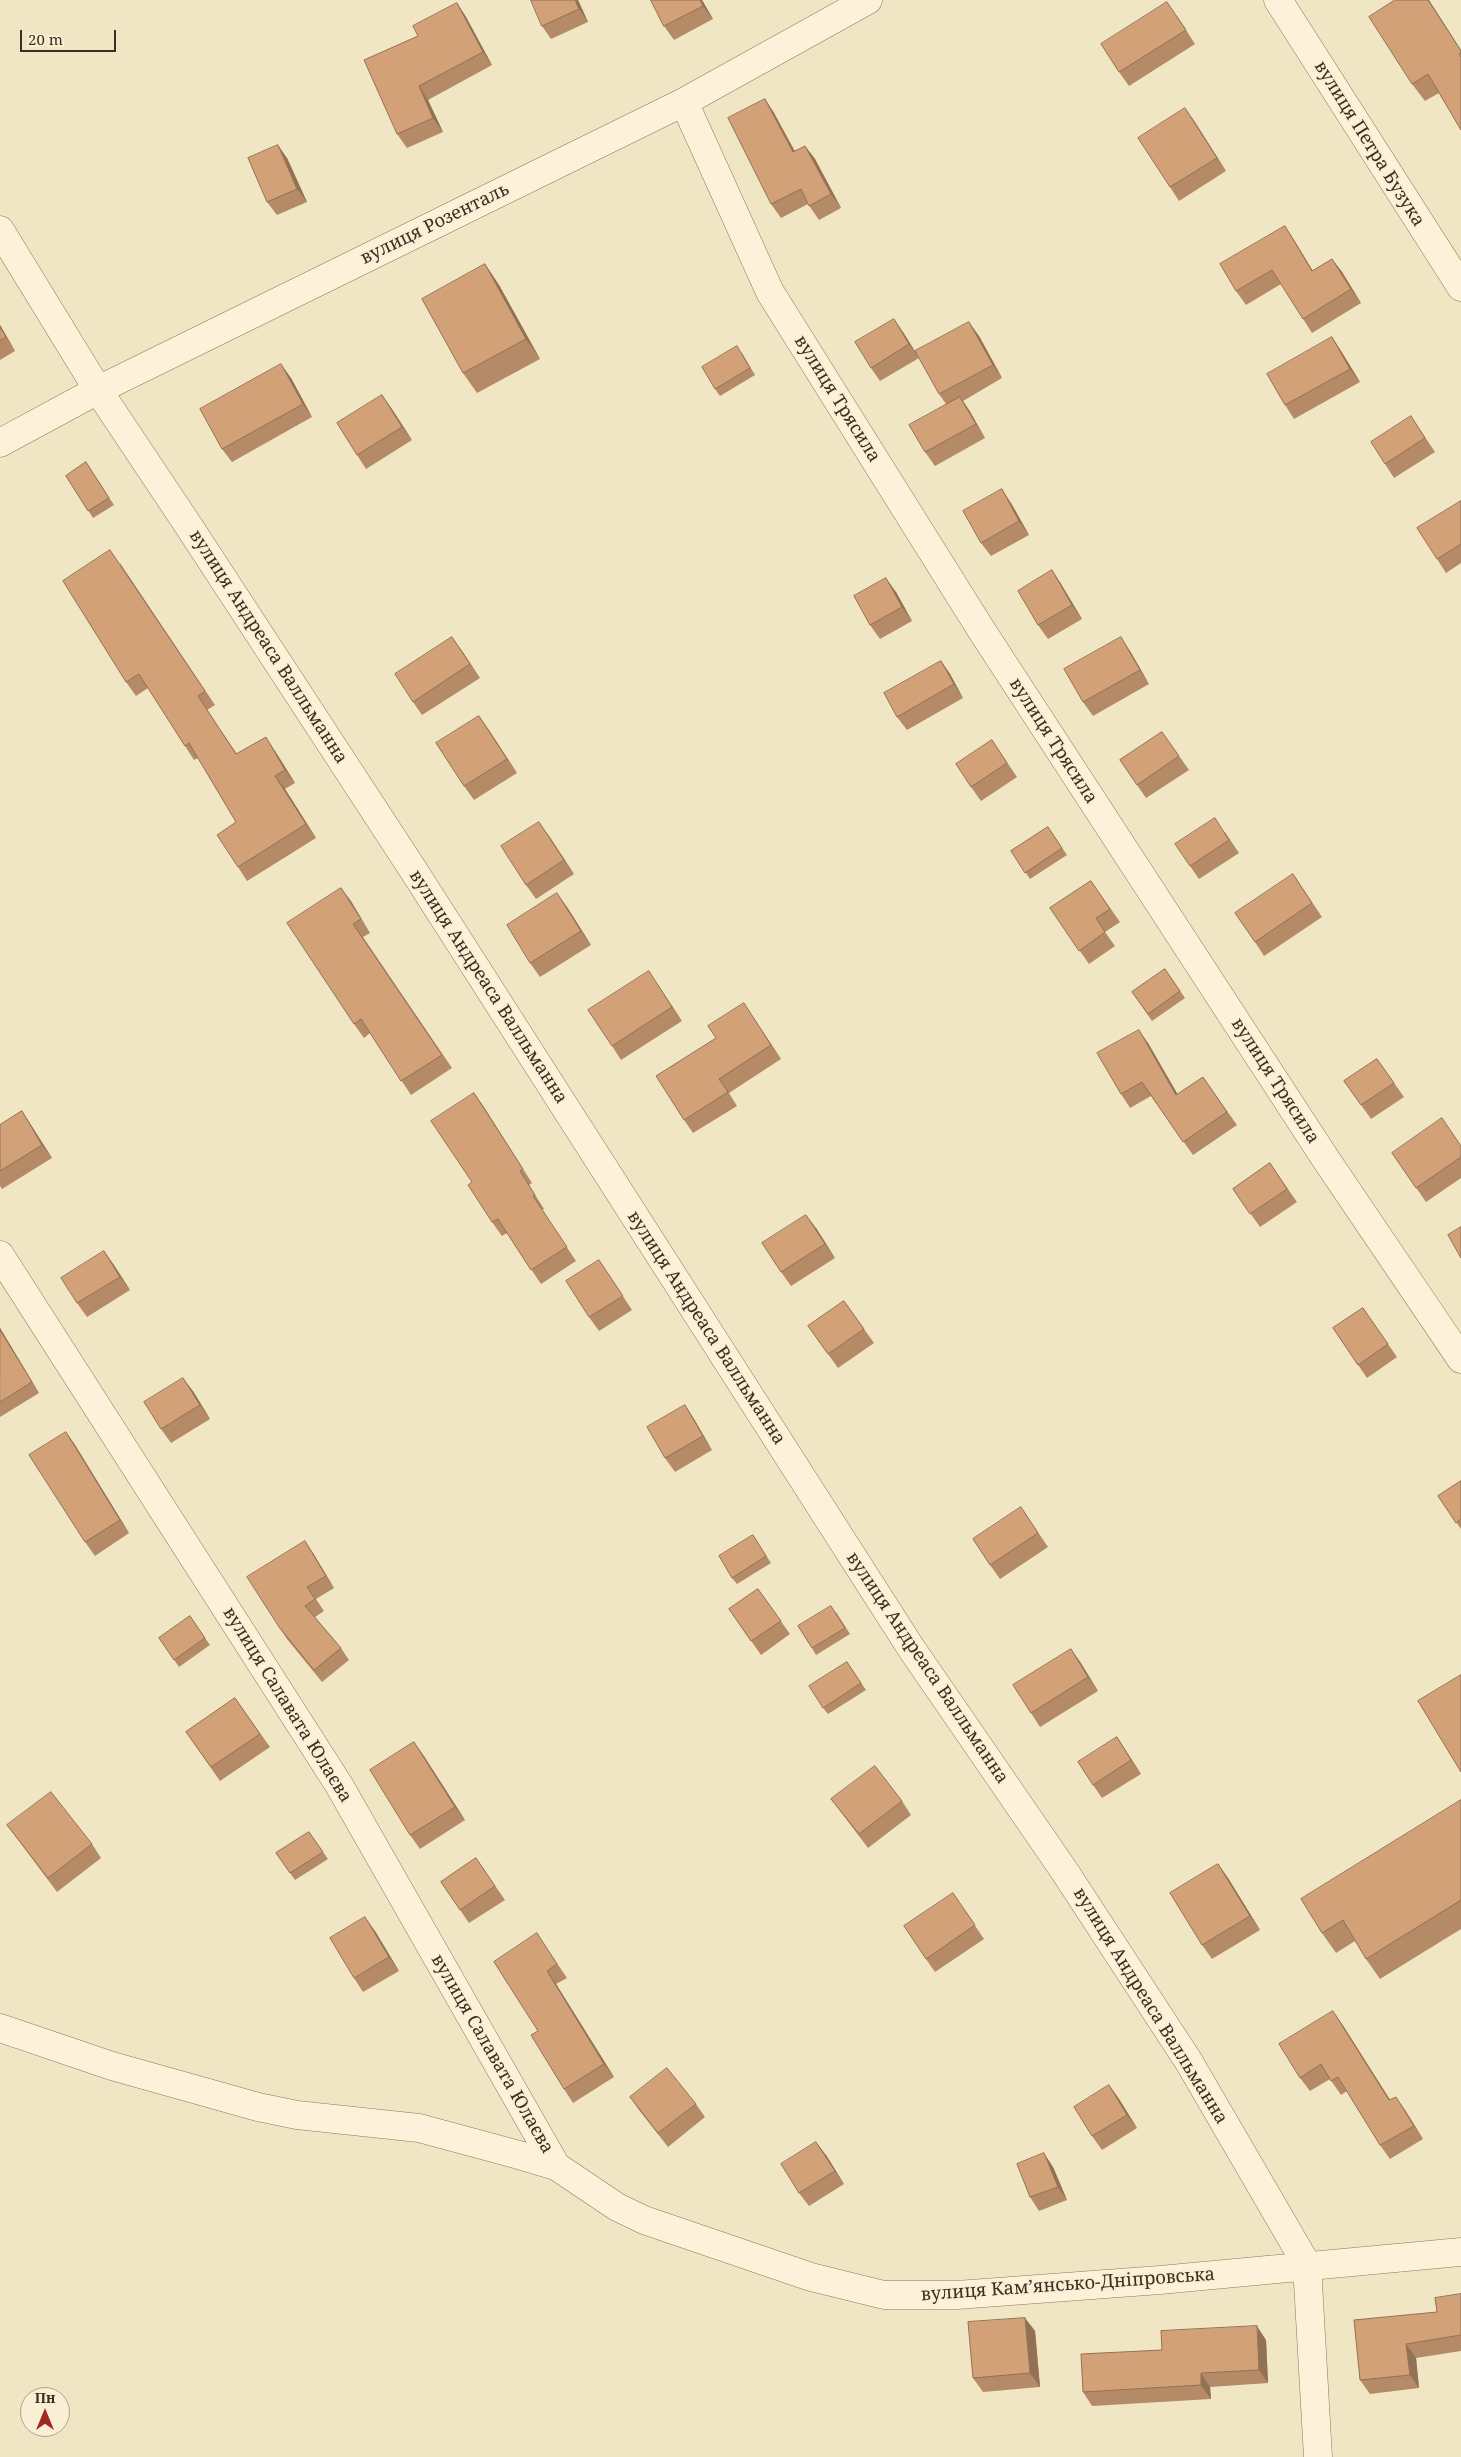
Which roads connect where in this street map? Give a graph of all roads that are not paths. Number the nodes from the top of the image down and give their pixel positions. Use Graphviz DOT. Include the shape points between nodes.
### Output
graph roads {
  1 [pos="868,0"];
  2 [pos="1278,0"];
  3 [pos="684,102"];
  4 [pos="0,230"];
  5 [pos="1461,287"];
  6 [pos="98,390"];
  7 [pos="0,443"];
  8 [pos="0,1255"];
  9 [pos="1461,1359"];
  10 [pos="0,2028"];
  11 [pos="556,2166"];
  12 [pos="1461,2252"];
  13 [pos="1308,2265"];
  14 [pos="1318,2457"];
  1 -- 3 [label="street, вулиця Розенталь"];
  2 -- 5 [label="street, вулиця Петра Бузука"];
  3 -- 6 [label="street, вулиця Розенталь"];
  3 -- 9 [label="street, вулиця Трясила" via="770,292 987,640 1320,1150"];
  4 -- 6 [label="street, вулиця Андреаса Валльманна"];
  6 -- 7 [label="street, вулиця Розенталь"];
  6 -- 13 [label="street, вулиця Андреаса Валльманна" via="412,868 911,1648 1065,1872 1189,2062"];
  8 -- 11 [label="street, вулиця Салавата Юлаєва" via="339,1785"];
  10 -- 11 [label="street, вулиця Кам’янсько-Дніпровська" via="112,2066 258,2107 298,2115 419,2128"];
  11 -- 13 [label="street, вулиця Кам’янсько-Дніпровська" via="616,2207 644,2220 811,2277 884,2295 957,2295"];
  12 -- 13 [label="street, вулиця Кам’янсько-Дніпровська"];
  13 -- 14 [label="street, вулиця Андреаса Валльманна"];
}
